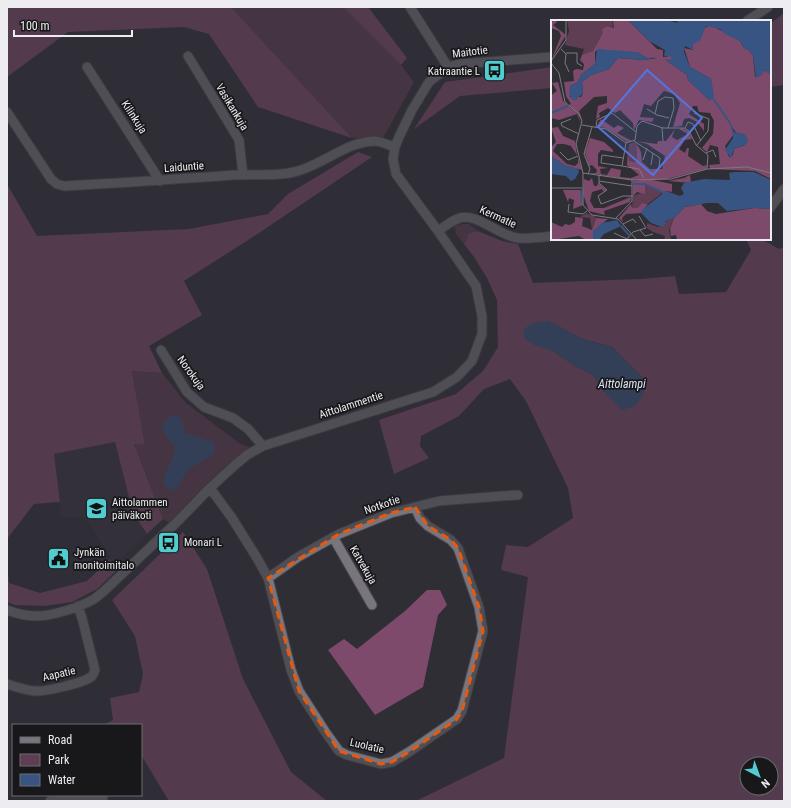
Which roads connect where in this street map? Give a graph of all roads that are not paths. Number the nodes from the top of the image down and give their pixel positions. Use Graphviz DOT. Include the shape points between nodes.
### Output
graph roads {
  1 [pos="410,7"];
  2 [pos="768,7"];
  3 [pos="748,20"];
  4 [pos="188,56"];
  5 [pos="551,57"];
  6 [pos="87,67"];
  7 [pos="448,67"];
  8 [pos="412,110"];
  9 [pos="7,112"];
  10 [pos="395,147"];
  11 [pos="243,175"];
  12 [pos="160,180"];
  13 [pos="784,188"];
  14 [pos="771,207"];
  15 [pos="438,231"];
  16 [pos="551,236"];
  17 [pos="161,350"];
  18 [pos="263,446"];
  19 [pos="210,488"];
  20 [pos="518,495"];
  21 [pos="415,507"];
  22 [pos="333,537"];
  23 [pos="268,578"];
  24 [pos="372,604"];
  25 [pos="78,606"];
  26 [pos="7,610"];
  27 [pos="7,684"];
  28 [pos="103,798"];
  29 [pos="50,801"];
  1 -- 7 [label="street"];
  2 -- 3 [label="street"];
  4 -- 11 [label="street, Vasikankuja" via="239,140"];
  5 -- 7 [label="street, Maitotie"];
  6 -- 12 [label="street, Kilinkuja"];
  7 -- 8 [label="street, Maitotie" via="429,82"];
  8 -- 10 [label="street, Aittolammentie"];
  9 -- 12 [label="street, Laiduntie" via="51,179 57,184 64,186"];
  10 -- 11 [label="street, Laiduntie" via="375,141 358,144 300,170 281,174"];
  10 -- 15 [label="street, Aittolammentie" via="393,159 396,174"];
  11 -- 12 [label="street, Laiduntie"];
  13 -- 14 [label="street"];
  15 -- 16 [label="street, Kermatie" via="458,218 468,216 504,235 518,238"];
  15 -- 18 [label="street, Aittolammentie" via="476,286 482,316 482,334 472,361 457,377 433,392"];
  17 -- 18 [label="street, Norokuja" via="187,392 204,407 233,418 248,429"];
  18 -- 19 [label="street, Aittolammentie" via="248,454"];
  19 -- 23 [label="street, Luolatie" via="236,524"];
  19 -- 25 [label="street, Aittolammentie" via="178,522 103,592 93,600"];
  20 -- 21 [label="street, Notkotie" via="439,501"];
  21 -- 22 [label="street, Notkotie" via="391,513"];
  21 -- 23 [label="street, Luolatie" via="420,518 428,526 452,540 458,548 479,607 483,631 462,711 457,719 392,762 381,764 347,755 339,751 326,733 299,691 291,670"];
  22 -- 23 [label="street, Notkotie"];
  22 -- 24 [label="street, Katvekuja"];
  25 -- 26 [label="street, Aittolammentie" via="38,616 20,615"];
  25 -- 27 [label="street, Aapatie" via="95,670 92,676 63,688 36,691"];
  28 -- 29 [label="street"];
}
